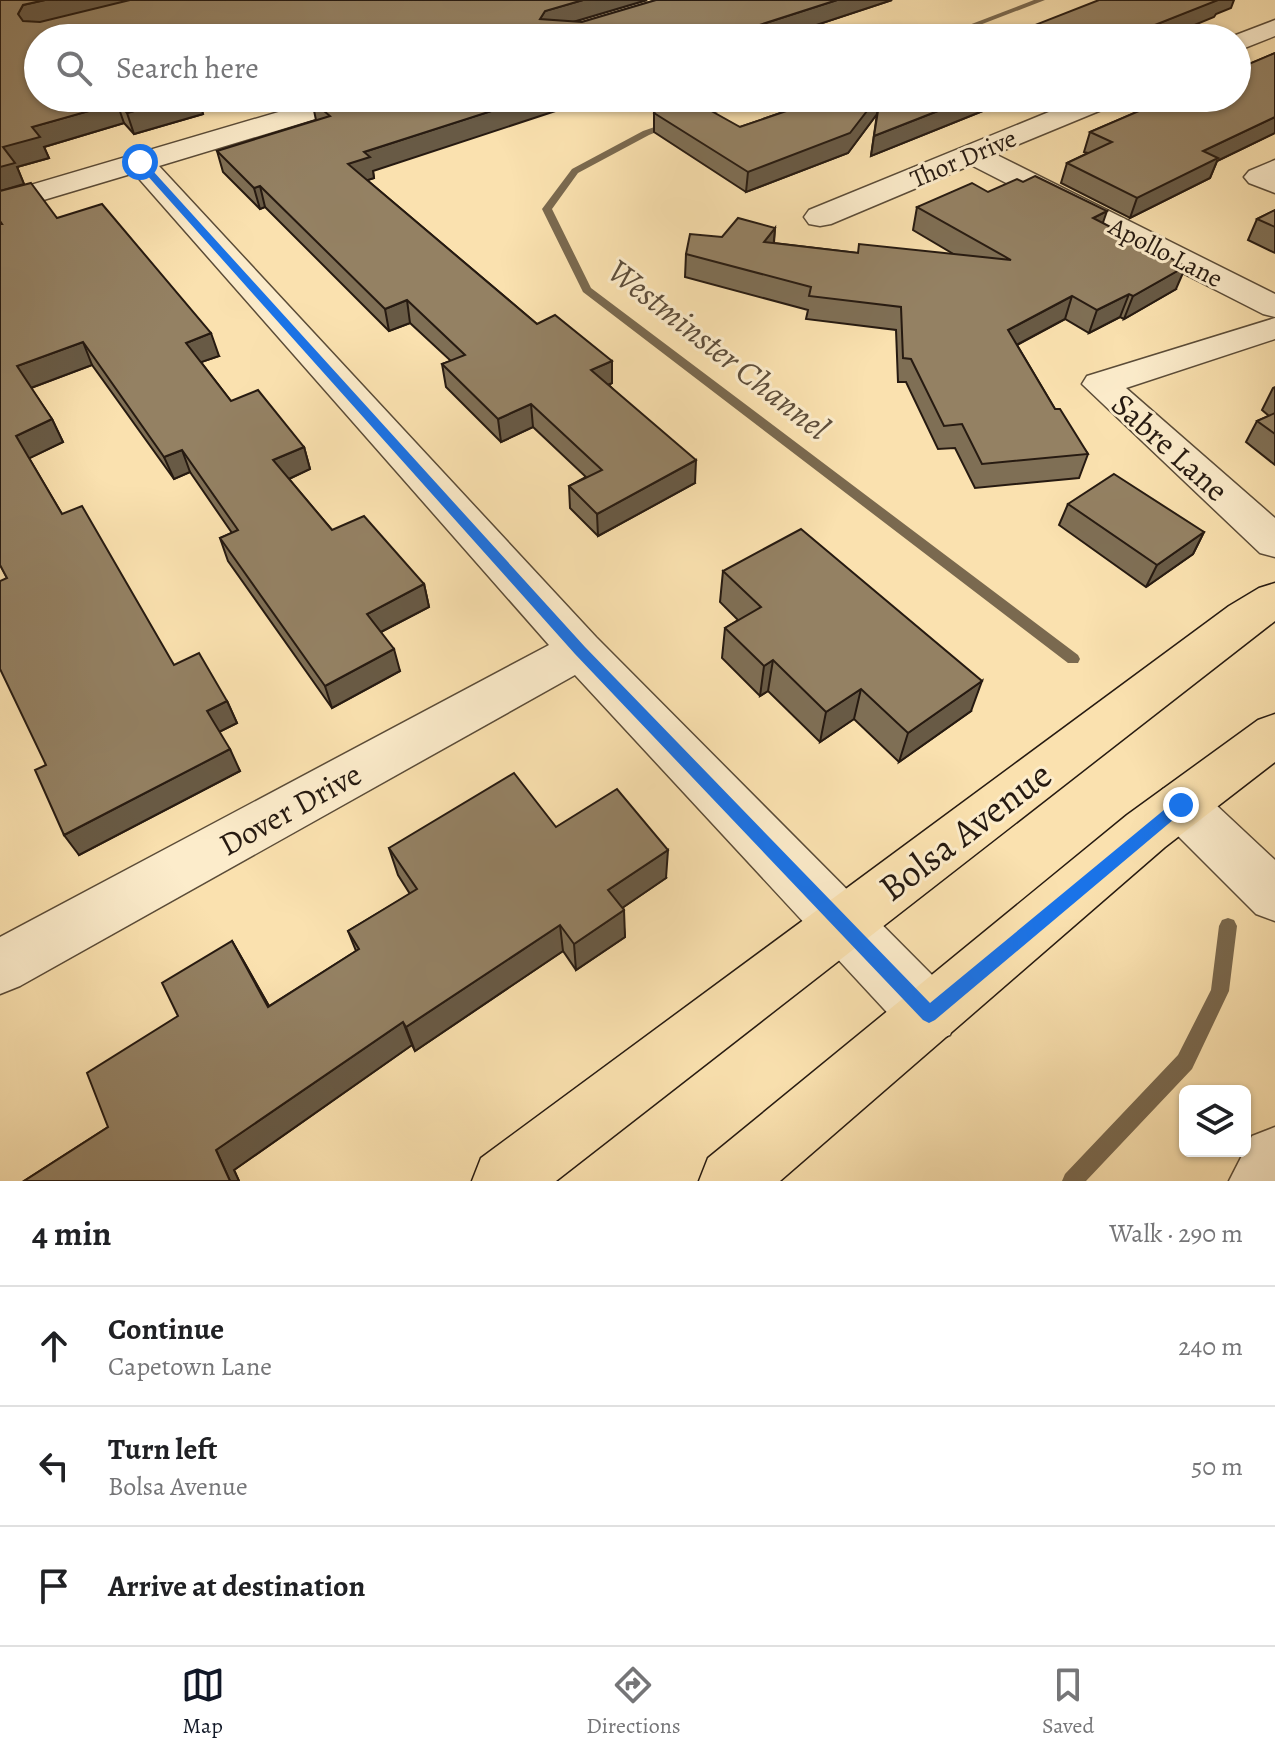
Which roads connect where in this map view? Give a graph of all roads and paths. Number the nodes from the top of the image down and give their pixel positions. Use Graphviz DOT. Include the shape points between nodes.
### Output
graph roads {
  1 [pos="1275,27"];
  2 [pos="1251,37"];
  3 [pos="308,112"];
  4 [pos="1072,112"];
  5 [pos="972,154"];
  6 [pos="140,162"];
  7 [pos="1275,169"];
  8 [pos="1275,184"];
  9 [pos="0,204"];
  10 [pos="820,217"];
  11 [pos="1275,307"];
  12 [pos="1275,328"];
  13 [pos="1275,542"];
  14 [pos="1275,600"];
  15 [pos="580,650"];
  16 [pos="1275,734"];
  17 [pos="1181,805"];
  18 [pos="1275,896"];
  19 [pos="842,925"];
  20 [pos="0,967"];
  21 [pos="929,1014"];
  22 [pos="1275,1159"];
  23 [pos="504,1181"];
  24 [pos="731,1181"];
  25 [pos="1261,1181"];
  1 -- 2 [label="street"];
  3 -- 6 [label="street"];
  4 -- 5 [label="street, Thor Drive"];
  5 -- 10 [label="street, Thor Drive"];
  5 -- 11 [label="street, Apollo Lane"];
  6 -- 9 [label="street"];
  6 -- 15 [label="street"];
  7 -- 8 [label="street" via="1259,177"];
  12 -- 13 [label="street, Sabre Lane" via="1100,384"];
  14 -- 19 [label="main road, Bolsa Avenue"];
  15 -- 19 [label="street"];
  15 -- 20 [label="street, Dover Drive"];
  16 -- 17 [label="main road"];
  17 -- 18 [label="street"];
  17 -- 21 [label="main road"];
  19 -- 21 [label="street"];
  19 -- 23 [label="main road, Bolsa Avenue"];
  21 -- 24 [label="main road"];
  22 -- 25 [label="street"];
}
